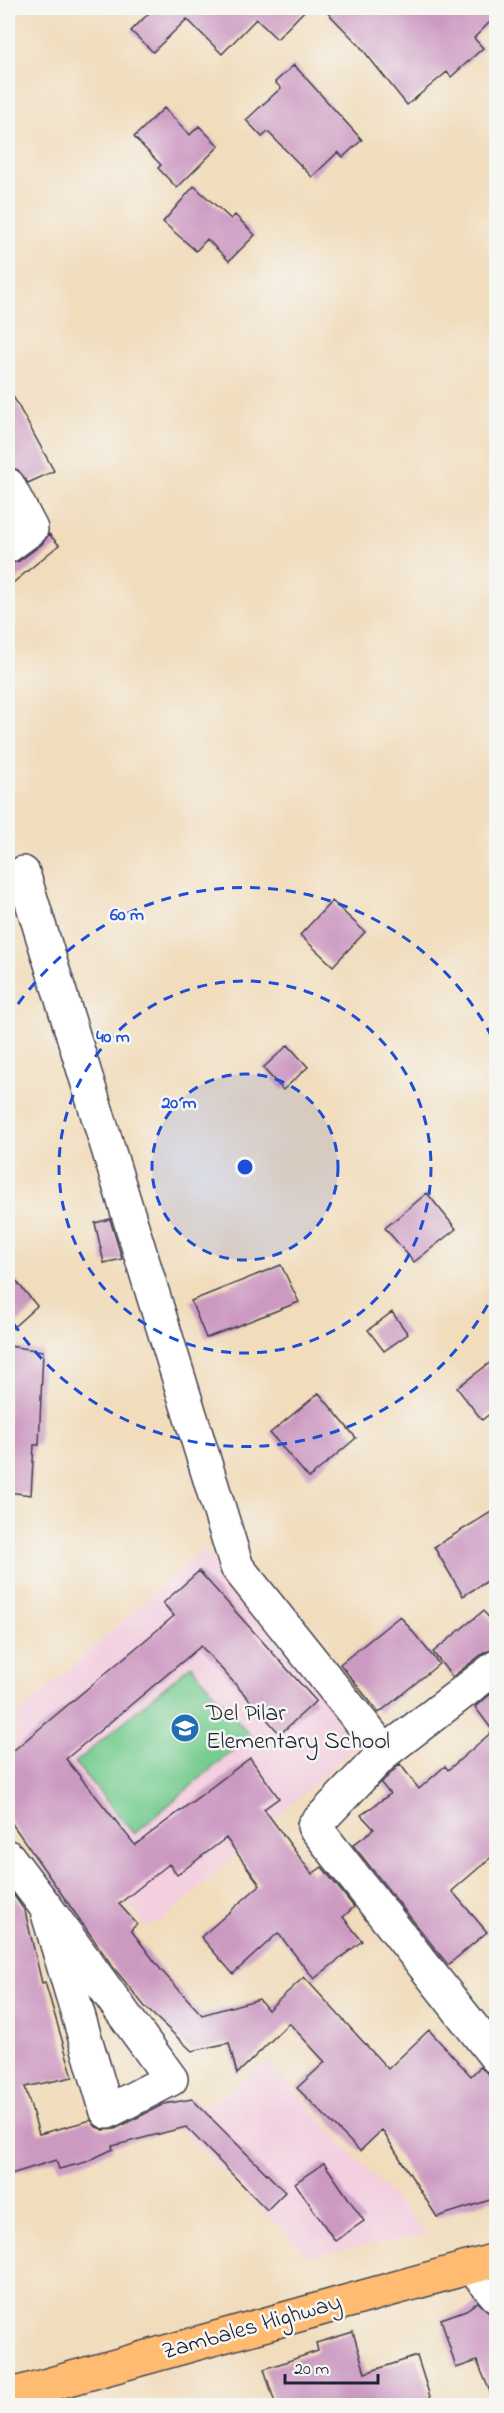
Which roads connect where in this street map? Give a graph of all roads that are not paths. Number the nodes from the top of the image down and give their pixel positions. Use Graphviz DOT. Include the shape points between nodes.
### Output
graph roads {
  1 [pos="8,485"];
  2 [pos="8,546"];
  3 [pos="23,873"];
  4 [pos="496,1667"];
  5 [pos="385,1752"];
  6 [pos="8,1857"];
  7 [pos="46,1907"];
  8 [pos="496,2057"];
  9 [pos="484,2264"];
  10 [pos="496,2295"];
  11 [pos="8,2396"];
  1 -- 2 [label="street" via="30,529"];
  3 -- 5 [label="street" via="237,1567"];
  4 -- 5 [label="street"];
  5 -- 8 [label="street" via="314,1826"];
  6 -- 7 [label="street"];
  7 -- 7 [label="street" via="171,2079 107,2112 50,1918"];
  9 -- 10 [label="street"];
  9 -- 11 [label="main road, Zambales Highway"];
}
